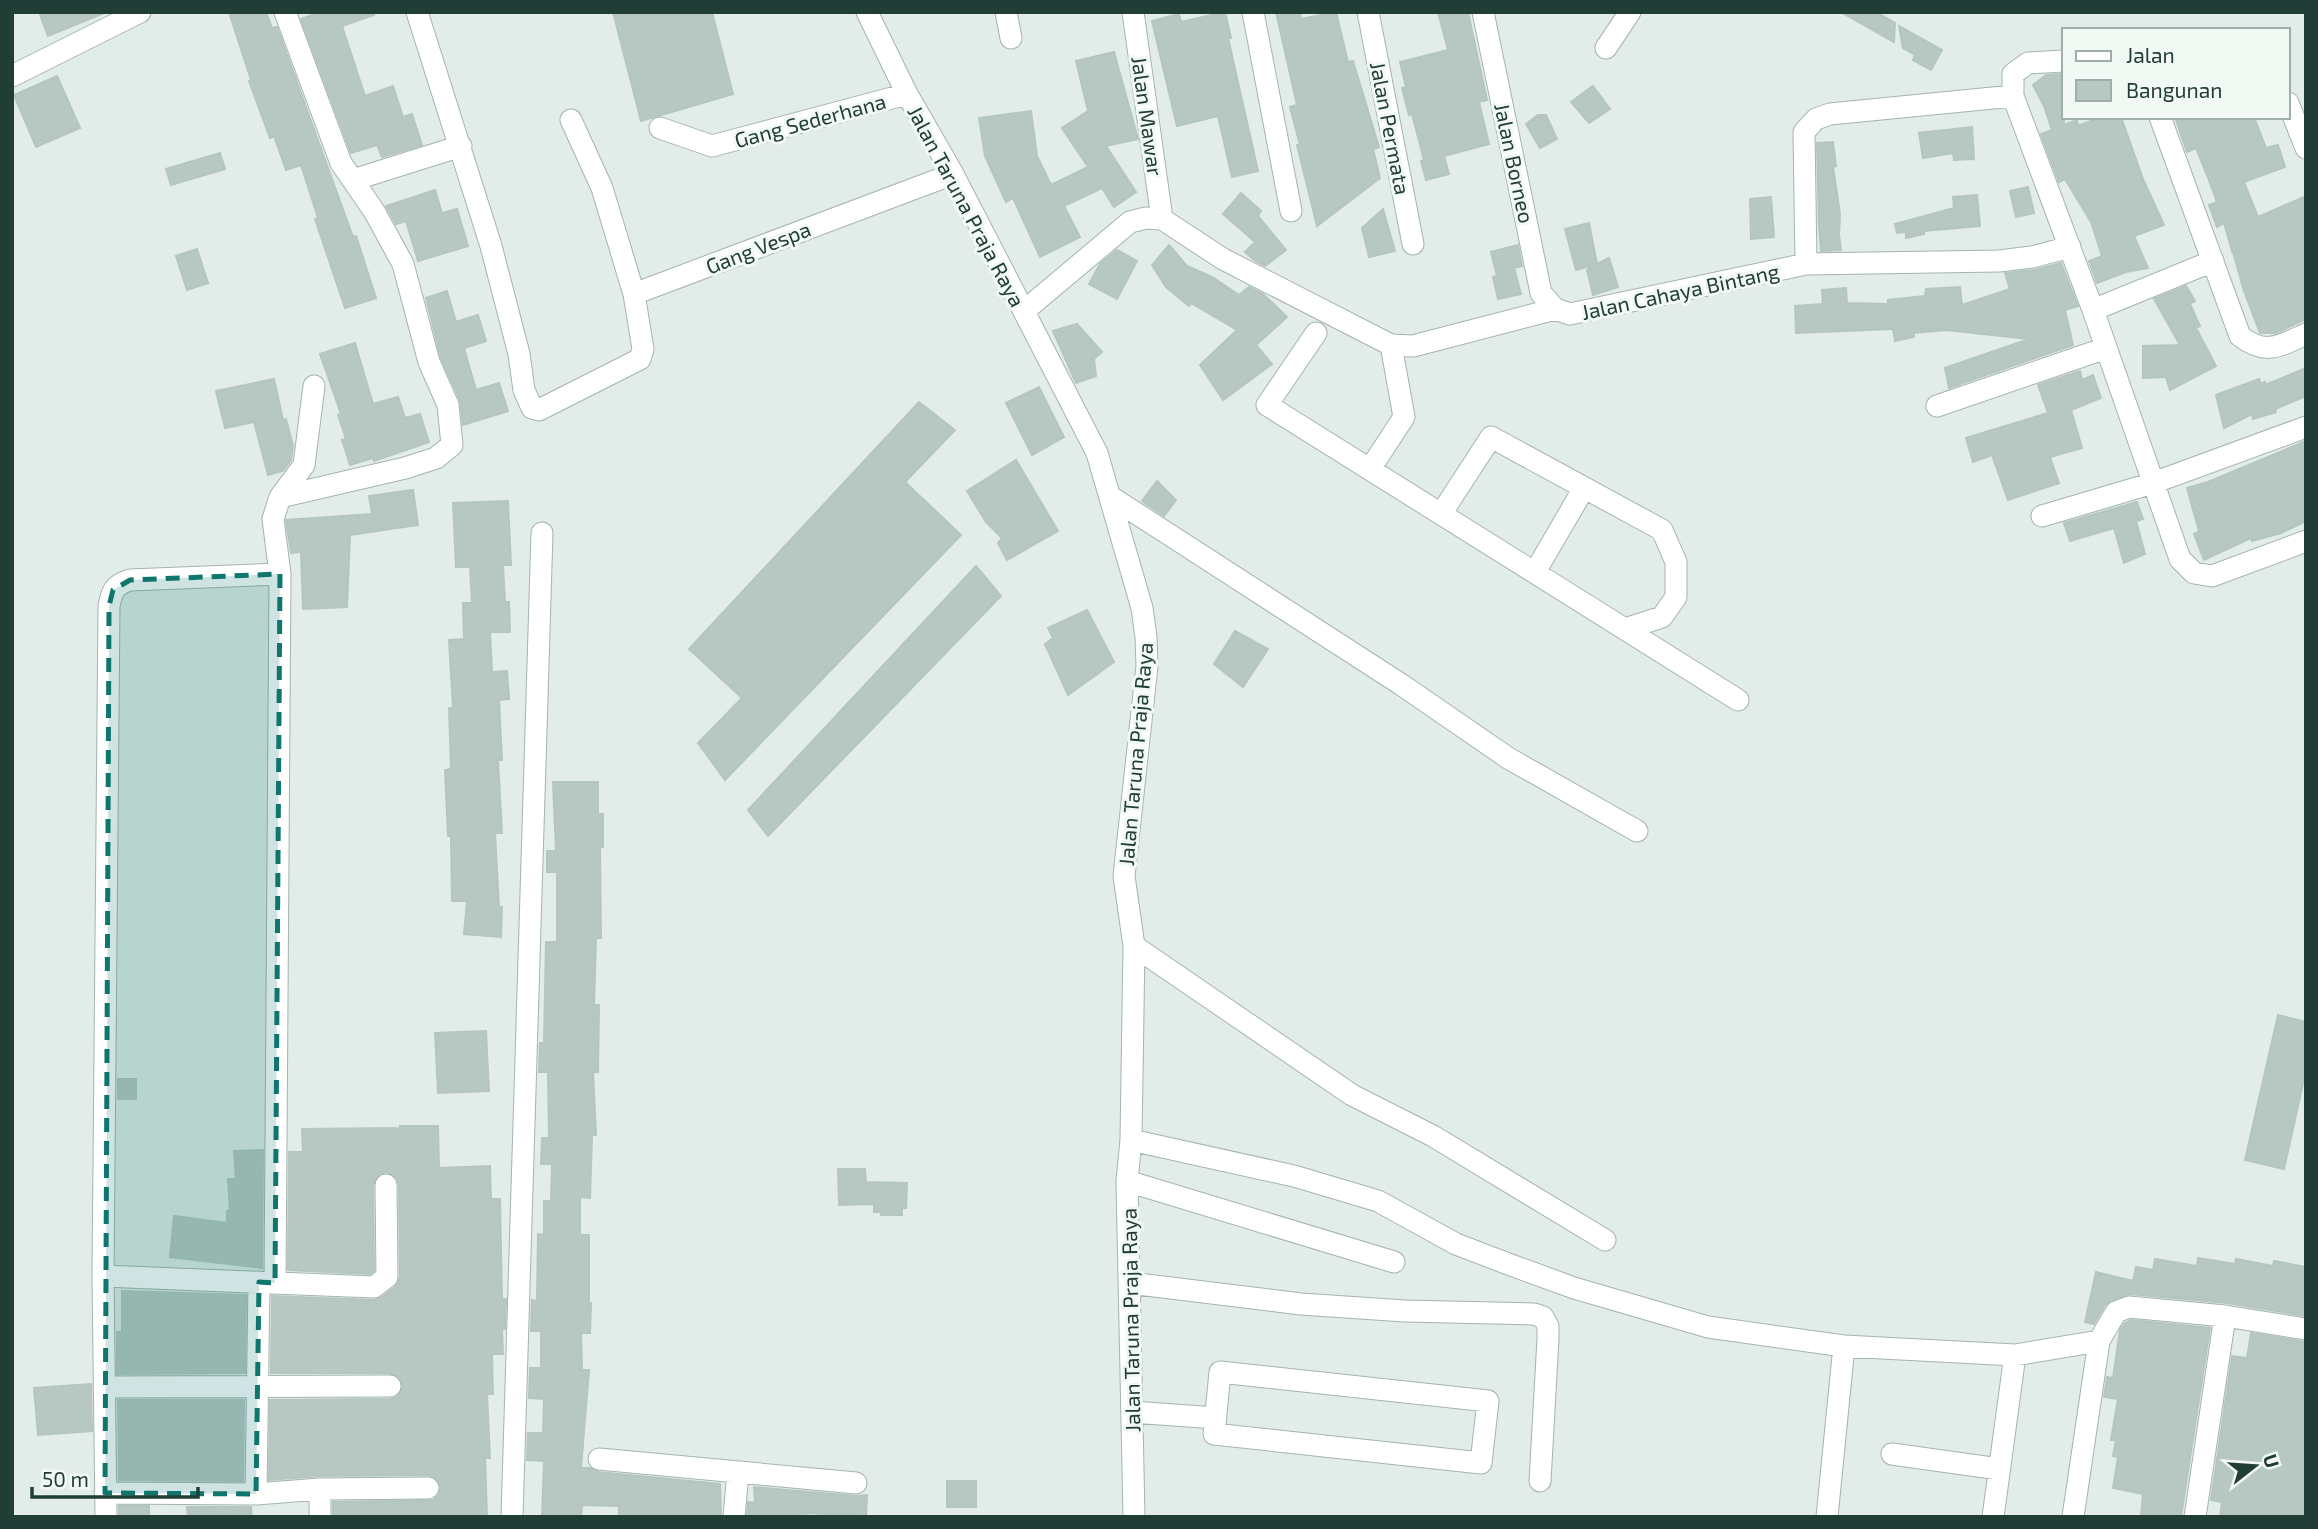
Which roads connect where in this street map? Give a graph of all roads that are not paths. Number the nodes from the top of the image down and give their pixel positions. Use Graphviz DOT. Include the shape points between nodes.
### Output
graph roads {
  1 [pos="140,12"];
  2 [pos="285,12"];
  3 [pos="417,12"];
  4 [pos="867,12"];
  5 [pos="1006,12"];
  6 [pos="1133,12"];
  7 [pos="1254,12"];
  8 [pos="1368,12"];
  9 [pos="1483,12"];
  10 [pos="1630,12"];
  11 [pos="1011,38"];
  12 [pos="1606,48"];
  13 [pos="2062,61"];
  14 [pos="12,76"];
  15 [pos="907,94"];
  16 [pos="2013,96"];
  17 [pos="2290,108"];
  18 [pos="2161,119"];
  19 [pos="571,120"];
  20 [pos="660,128"];
  21 [pos="461,146"];
  22 [pos="2306,148"];
  23 [pos="953,174"];
  24 [pos="354,180"];
  25 [pos="1291,211"];
  26 [pos="1162,219"];
  27 [pos="1413,244"];
  28 [pos="2070,247"];
  29 [pos="2213,261"];
  30 [pos="1805,264"];
  31 [pos="634,294"];
  32 [pos="1555,309"];
  33 [pos="2093,310"];
  34 [pos="1024,311"];
  35 [pos="1316,333"];
  36 [pos="2306,334"];
  37 [pos="1391,345"];
  38 [pos="2106,348"];
  39 [pos="314,386"];
  40 [pos="1937,406"];
  41 [pos="2306,427"];
  42 [pos="1370,469"];
  43 [pos="2153,483"];
  44 [pos="1584,488"];
  45 [pos="281,497"];
  46 [pos="1111,498"];
  47 [pos="1441,514"];
  48 [pos="2042,516"];
  49 [pos="542,533"];
  50 [pos="2306,541"];
  51 [pos="1535,572"];
  52 [pos="280,574"];
  53 [pos="1625,629"];
  54 [pos="1738,700"];
  55 [pos="1637,831"];
  56 [pos="1134,946"];
  57 [pos="1130,1140"];
  58 [pos="1127,1181"];
  59 [pos="386,1185"];
  60 [pos="1605,1240"];
  61 [pos="1394,1262"];
  62 [pos="103,1276"];
  63 [pos="267,1283"];
  64 [pos="1130,1283"];
  65 [pos="2225,1317"];
  66 [pos="2306,1329"];
  67 [pos="2099,1341"];
  68 [pos="1844,1346"];
  69 [pos="2015,1355"];
  70 [pos="257,1385"];
  71 [pos="390,1386"];
  72 [pos="104,1387"];
  73 [pos="1132,1412"];
  74 [pos="1216,1418"];
  75 [pos="1892,1454"];
  76 [pos="599,1459"];
  77 [pos="1999,1469"];
  78 [pos="738,1472"];
  79 [pos="1540,1481"];
  80 [pos="856,1483"];
  81 [pos="428,1488"];
  82 [pos="320,1489"];
  83 [pos="105,1493"];
  84 [pos="256,1494"];
  85 [pos="106,1517"];
  86 [pos="320,1517"];
  87 [pos="512,1517"];
  88 [pos="734,1517"];
  89 [pos="1134,1517"];
  90 [pos="1827,1517"];
  91 [pos="1993,1517"];
  92 [pos="2073,1517"];
  93 [pos="2195,1517"];
  1 -- 14 [label="street"];
  2 -- 24 [label="street" via="341,163"];
  3 -- 21 [label="street"];
  4 -- 15 [label="street, Jalan Taruna Praja Raya"];
  5 -- 11 [label="street"];
  6 -- 26 [label="street, Jalan Mawar"];
  7 -- 25 [label="street"];
  8 -- 27 [label="street, Jalan Permata"];
  9 -- 32 [label="street, Jalan Borneo" via="1541,293"];
  10 -- 12 [label="street"];
  13 -- 16 [label="street" via="2028,63 2013,74"];
  15 -- 20 [label="street, Gang Sederhana" via="712,146"];
  15 -- 23 [label="street, Jalan Taruna Praja Raya"];
  16 -- 28 [label="street"];
  16 -- 30 [label="street" via="1816,119 1804,132"];
  17 -- 22 [label="street"];
  18 -- 29 [label="street"];
  19 -- 31 [label="street" via="601,188"];
  21 -- 24 [label="street"];
  21 -- 31 [label="street" via="532,408 539,410 640,359 643,349"];
  23 -- 31 [label="street, Gang Vespa"];
  23 -- 34 [label="street, Jalan Taruna Praja Raya"];
  24 -- 45 [label="street" via="403,264 429,362 447,405 452,445 436,458 405,468"];
  26 -- 34 [label="street" via="1130,222"];
  26 -- 37 [label="street" via="1223,259"];
  28 -- 30 [label="street, Jalan Cahaya Bintang" via="1999,261"];
  28 -- 33 [label="street"];
  29 -- 33 [label="street"];
  29 -- 36 [label="street" via="2240,336 2253,346 2274,349"];
  30 -- 32 [label="street, Jalan Cahaya Bintang" via="1570,314"];
  32 -- 37 [label="street, Jalan Cahaya Bintang" via="1413,346"];
  33 -- 38 [label="street"];
  34 -- 46 [label="street, Jalan Taruna Praja Raya" via="1097,453"];
  35 -- 42 [label="street" via="1267,405"];
  37 -- 42 [label="street" via="1404,417"];
  38 -- 40 [label="street"];
  38 -- 43 [label="street"];
  39 -- 45 [label="street" via="303,465"];
  41 -- 43 [label="street"];
  42 -- 47 [label="street"];
  43 -- 48 [label="street"];
  43 -- 50 [label="street" via="2180,559 2194,573 2212,576"];
  44 -- 47 [label="street" via="1491,437"];
  44 -- 51 [label="street"];
  44 -- 53 [label="street" via="1662,530 1676,562 1676,597 1662,617"];
  45 -- 52 [label="street" via="273,519"];
  46 -- 55 [label="street" via="1508,758"];
  46 -- 56 [label="street, Jalan Taruna Praja Raya" via="1146,637 1147,666 1124,876"];
  47 -- 51 [label="street"];
  49 -- 87 [label="street"];
  51 -- 53 [label="street"];
  52 -- 62 [label="street" via="130,580 113,590 109,606"];
  52 -- 63 [label="street"];
  53 -- 54 [label="street"];
  56 -- 57 [label="street, Jalan Taruna Praja Raya"];
  56 -- 60 [label="street" via="1352,1095 1433,1136"];
  57 -- 58 [label="street, Jalan Taruna Praja Raya"];
  57 -- 68 [label="street" via="1294,1176 1378,1201 1456,1244 1511,1265 1708,1327"];
  58 -- 61 [label="street"];
  58 -- 64 [label="street, Jalan Taruna Praja Raya"];
  59 -- 63 [label="street" via="387,1277 381,1284"];
  62 -- 63 [label="street"];
  62 -- 72 [label="street"];
  63 -- 70 [label="street"];
  64 -- 73 [label="street, Jalan Taruna Praja Raya"];
  64 -- 79 [label="street" via="1301,1304 1543,1317 1548,1339"];
  65 -- 66 [label="street"];
  65 -- 67 [label="street" via="2129,1307 2116,1312"];
  65 -- 93 [label="street"];
  67 -- 69 [label="street"];
  67 -- 92 [label="street"];
  68 -- 69 [label="street"];
  68 -- 90 [label="street"];
  69 -- 77 [label="street"];
  70 -- 71 [label="street"];
  70 -- 72 [label="street"];
  70 -- 84 [label="street"];
  72 -- 83 [label="street"];
  73 -- 74 [label="street"];
  73 -- 89 [label="street, Jalan Taruna Praja Raya"];
  74 -- 74 [label="street" via="1220,1372 1488,1401 1481,1463 1214,1434"];
  75 -- 77 [label="street"];
  76 -- 78 [label="street"];
  77 -- 91 [label="street"];
  78 -- 80 [label="street"];
  78 -- 88 [label="street"];
  81 -- 82 [label="street"];
  82 -- 84 [label="street"];
  82 -- 86 [label="street"];
  83 -- 84 [label="street"];
  83 -- 85 [label="street"];
}
